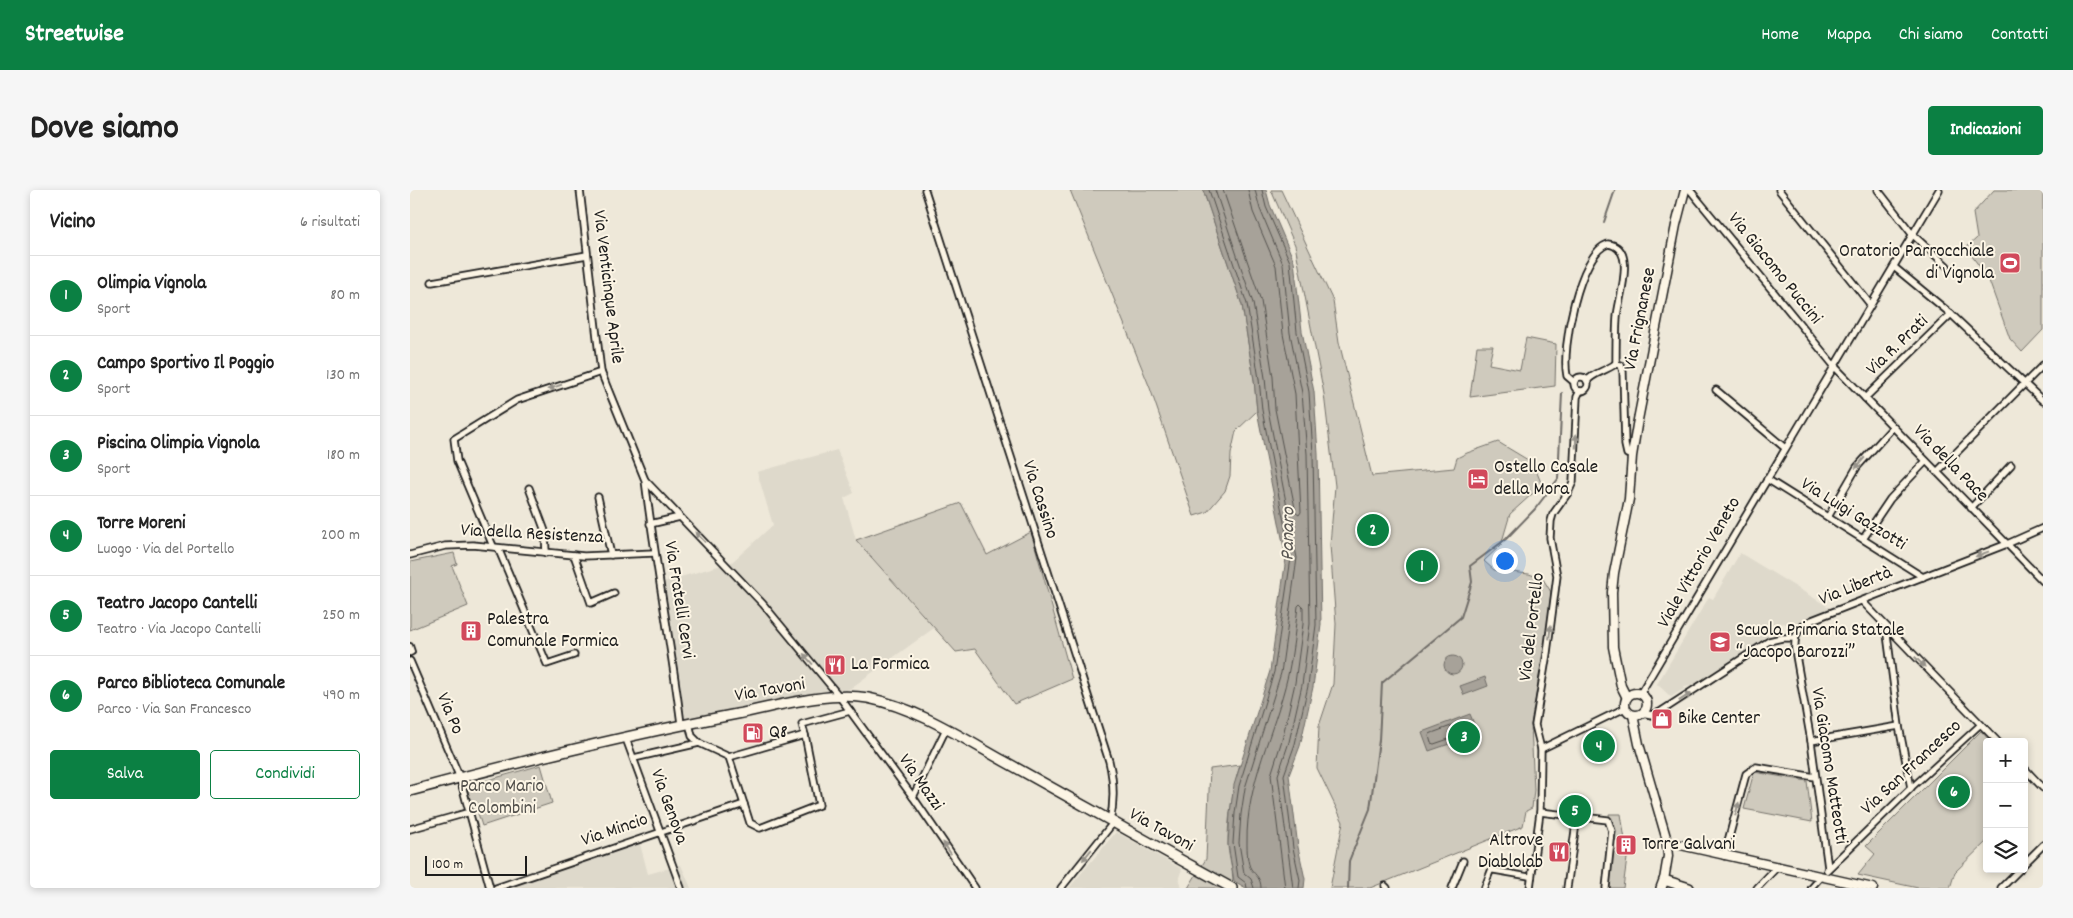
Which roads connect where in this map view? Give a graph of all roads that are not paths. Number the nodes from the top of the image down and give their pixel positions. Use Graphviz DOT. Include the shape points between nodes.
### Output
graph roads {
  1 [pos="580,190"];
  2 [pos="925,190"];
  3 [pos="1685,190"];
  4 [pos="1690,190"];
  5 [pos="1780,190"];
  6 [pos="1878,190"];
  7 [pos="1939,190"];
  8 [pos="1912,234"];
  9 [pos="587,255"];
  10 [pos="1894,266"];
  11 [pos="1947,266"];
  12 [pos="432,282"];
  13 [pos="1870,304"];
  14 [pos="1951,314"];
  15 [pos="1616,364"];
  16 [pos="2043,365"];
  17 [pos="1835,367"];
  18 [pos="602,372"];
  19 [pos="1586,381"];
  20 [pos="1574,382"];
  21 [pos="2024,383"];
  22 [pos="1716,390"];
  23 [pos="1580,391"];
  24 [pos="1865,398"];
  25 [pos="2043,401"];
  26 [pos="1893,427"];
  27 [pos="1785,448"];
  28 [pos="1632,456"];
  29 [pos="1926,461"];
  30 [pos="2011,465"];
  31 [pos="1937,472"];
  32 [pos="1767,479"];
  33 [pos="645,480"];
  34 [pos="528,488"];
  35 [pos="598,497"];
  36 [pos="1971,508"];
  37 [pos="680,517"];
  38 [pos="1828,517"];
  39 [pos="650,524"];
  40 [pos="2043,528"];
  41 [pos="1863,539"];
  42 [pos="2007,544"];
  43 [pos="496,547"];
  44 [pos="546,553"];
  45 [pos="654,553"];
  46 [pos="410,555"];
  47 [pos="574,555"];
  48 [pos="611,555"];
  49 [pos="1923,576"];
  50 [pos="2043,581"];
  51 [pos="614,593"];
  52 [pos="1862,601"];
  53 [pos="1886,627"];
  54 [pos="1795,638"];
  55 [pos="410,646"];
  56 [pos="410,653"];
  57 [pos="574,655"];
  58 [pos="410,662"];
  59 [pos="1640,694"];
  60 [pos="840,696"];
  61 [pos="1627,698"];
  62 [pos="1626,708"];
  63 [pos="850,711"];
  64 [pos="1638,714"];
  65 [pos="685,724"];
  66 [pos="1981,724"];
  67 [pos="1899,726"];
  68 [pos="946,729"];
  69 [pos="804,735"];
  70 [pos="626,736"];
  71 [pos="1994,738"];
  72 [pos="1811,741"];
  73 [pos="698,743"];
  74 [pos="1541,749"];
  75 [pos="729,757"];
  76 [pos="634,758"];
  77 [pos="2028,772"];
  78 [pos="1815,777"];
  79 [pos="460,778"];
  80 [pos="1911,788"];
  81 [pos="2043,788"];
  82 [pos="410,791"];
  83 [pos="913,797"];
  84 [pos="744,804"];
  85 [pos="470,812"];
  86 [pos="1540,812"];
  87 [pos="1577,816"];
  88 [pos="1112,822"];
  89 [pos="410,830"];
  90 [pos="661,831"];
  91 [pos="1667,842"];
  92 [pos="2043,845"];
  93 [pos="1724,856"];
  94 [pos="2028,860"];
  95 [pos="1463,861"];
  96 [pos="1777,867"];
  97 [pos="1828,868"];
  98 [pos="2016,873"];
  99 [pos="1532,877"];
  100 [pos="1822,877"];
  101 [pos="1663,885"];
  102 [pos="490,888"];
  103 [pos="496,888"];
  104 [pos="681,888"];
  105 [pos="975,888"];
  106 [pos="1061,888"];
  107 [pos="1232,888"];
  108 [pos="1452,888"];
  109 [pos="1484,888"];
  110 [pos="1530,888"];
  111 [pos="1567,888"];
  112 [pos="1606,888"];
  113 [pos="1689,888"];
  114 [pos="1757,888"];
  115 [pos="1811,888"];
  116 [pos="1873,888"];
  117 [pos="2001,888"];
  1 -- 9 [label="street, Via Venticinque Aprile"];
  2 -- 88 [label="street, Via Cassino" via="1109,761 1114,784"];
  3 -- 28 [label="main road, Via Frignanese"];
  4 -- 17 [label="street, Via Giacomo Puccini"];
  5 -- 13 [label="street"];
  6 -- 8 [label="street"];
  7 -- 8 [label="street, Viale Vittorio Veneto"];
  8 -- 10 [label="street, Viale Vittorio Veneto"];
  8 -- 11 [label="street"];
  9 -- 12 [label="street"];
  9 -- 18 [label="street, Via Venticinque Aprile"];
  10 -- 13 [label="street, Viale Vittorio Veneto"];
  10 -- 14 [label="street"];
  13 -- 17 [label="street, Viale Vittorio Veneto"];
  14 -- 21 [label="street"];
  14 -- 24 [label="street, Via R. Prati"];
  15 -- 19 [label="street"];
  15 -- 20 [label="street" via="1618,310 1625,265 1616,246 1608,244 1591,262 1578,289 1572,312 1565,365 1566,376"];
  15 -- 28 [label="street" via="1621,365 1623,372 1626,451"];
  16 -- 21 [label="street"];
  17 -- 24 [label="street, Via della Pace"];
  17 -- 27 [label="street, Viale Vittorio Veneto"];
  18 -- 33 [label="street, Via Venticinque Aprile"];
  18 -- 43 [label="street, one-way" via="517,400 454,439 457,461"];
  19 -- 20 [label="street" via="1579,378"];
  19 -- 23 [label="street" via="1586,388"];
  20 -- 23 [label="street"];
  21 -- 25 [label="street"];
  21 -- 31 [label="street"];
  22 -- 27 [label="street"];
  74 -- 23 [label="street, Via del Portello, one-way" via="1535,725 1557,576 1550,529 1553,514 1573,482 1577,397"];
  24 -- 26 [label="street, Via della Pace"];
  26 -- 29 [label="street, Via della Pace"];
  26 -- 38 [label="street, one-way" via="1857,467"];
  27 -- 32 [label="street, Viale Vittorio Veneto"];
  28 -- 61 [label="main road, Via Frignanese" via="1630,499 1614,572 1611,612 1621,686"];
  29 -- 31 [label="street, Via della Pace"];
  29 -- 41 [label="street" via="1890,499"];
  30 -- 36 [label="street"];
  31 -- 36 [label="street, Via della Pace"];
  32 -- 38 [label="street, Via Luigi Gazzotti"];
  32 -- 59 [label="street, Viale Vittorio Veneto"];
  33 -- 37 [label="street, Via Venticinque Aprile"];
  33 -- 39 [label="street, Via Fratelli Cervi"];
  34 -- 44 [label="street" via="545,530"];
  35 -- 48 [label="street"];
  36 -- 42 [label="street, Via della Pace"];
  37 -- 39 [label="street"];
  60 -- 37 [label="street, Via Venticinque Aprile, one-way" via="763,604"];
  38 -- 41 [label="street, Via Luigi Gazzotti"];
  39 -- 45 [label="street, Via Fratelli Cervi"];
  40 -- 42 [label="street, Via Libertà"];
  41 -- 49 [label="street, Via Luigi Gazzotti"];
  42 -- 49 [label="street, Via Libertà, one-way"];
  42 -- 50 [label="street, Via della Pace"];
  43 -- 44 [label="street, Via della Resistenza"];
  43 -- 46 [label="street, Via della Resistenza" via="444,546"];
  43 -- 57 [label="street" via="547,664"];
  44 -- 47 [label="street, Via della Resistenza"];
  45 -- 48 [label="street, Via della Resistenza"];
  45 -- 65 [label="street, Via Fratelli Cervi"];
  47 -- 48 [label="street, Via della Resistenza"];
  47 -- 51 [label="street" via="591,603"];
  49 -- 52 [label="street, Via Libertà"];
  52 -- 53 [label="street"];
  52 -- 54 [label="street, Via Libertà" via="1807,623 1799,628"];
  53 -- 66 [label="street, one-way"];
  53 -- 67 [label="street"];
  64 -- 54 [label="street, one-way" via="1660,712 1769,641"];
  54 -- 72 [label="street, Via Giacomo Matteotti"];
  55 -- 56 [label="street"];
  58 -- 79 [label="street, Via Po"];
  59 -- 61 [label="main road"];
  59 -- 64 [label="main road" via="1646,703"];
  60 -- 63 [label="street, Via Mazzi"];
  60 -- 65 [label="main road, Via Tavoni"];
  60 -- 68 [label="main road, Via Tavoni" via="866,698 897,706"];
  61 -- 62 [label="main road"];
  62 -- 64 [label="main road"];
  62 -- 74 [label="street"];
  63 -- 69 [label="street" via="802,724"];
  63 -- 83 [label="street, Via Mazzi"];
  64 -- 91 [label="main road" via="1639,744"];
  65 -- 70 [label="main road, Via Tavoni"];
  65 -- 73 [label="street, Via Fratelli Cervi"];
  66 -- 71 [label="street"];
  66 -- 80 [label="street, Via San Francesco"];
  67 -- 72 [label="street"];
  67 -- 80 [label="street"];
  68 -- 83 [label="street"];
  68 -- 88 [label="main road, Via Tavoni"];
  69 -- 75 [label="street"];
  69 -- 84 [label="street" via="819,805 760,828 750,823"];
  70 -- 76 [label="street, Via Genova"];
  70 -- 79 [label="main road, Via Tavoni"];
  72 -- 78 [label="street, Via Giacomo Matteotti"];
  73 -- 75 [label="street"];
  73 -- 76 [label="street"];
  74 -- 86 [label="street, Via del Portello"];
  75 -- 84 [label="street"];
  76 -- 90 [label="street, Via Genova"];
  77 -- 81 [label="street"];
  93 -- 78 [label="street, one-way" via="1746,774 1756,767"];
  78 -- 97 [label="street, Via Giacomo Matteotti"];
  79 -- 82 [label="main road, Via Tavoni"];
  79 -- 85 [label="street, Via Po"];
  80 -- 97 [label="street, Via San Francesco"];
  105 -- 83 [label="street, Via Mazzi, one-way"];
  84 -- 90 [label="street, Via Mincio"];
  85 -- 89 [label="street"];
  85 -- 102 [label="street, Via Po"];
  86 -- 87 [label="street"];
  86 -- 99 [label="street, Via del Portello"];
  87 -- 111 [label="street"];
  87 -- 112 [label="street" via="1608,820 1612,830"];
  88 -- 106 [label="street, Via Tavoni, one-way"];
  88 -- 107 [label="main road, Via Tavoni"];
  90 -- 103 [label="street, Via Mincio"];
  90 -- 104 [label="street, Via Genova"];
  91 -- 93 [label="main road"];
  91 -- 101 [label="main road"];
  92 -- 94 [label="street"];
  93 -- 96 [label="main road"];
  95 -- 108 [label="street"];
  96 -- 100 [label="main road"];
  96 -- 114 [label="street"];
  97 -- 100 [label="street, Via San Francesco"];
  98 -- 117 [label="street"];
  99 -- 109 [label="street" via="1492,870"];
  99 -- 110 [label="street, Via del Portello"];
  100 -- 115 [label="street"];
  100 -- 116 [label="main road"];
  101 -- 113 [label="main road"];
}
